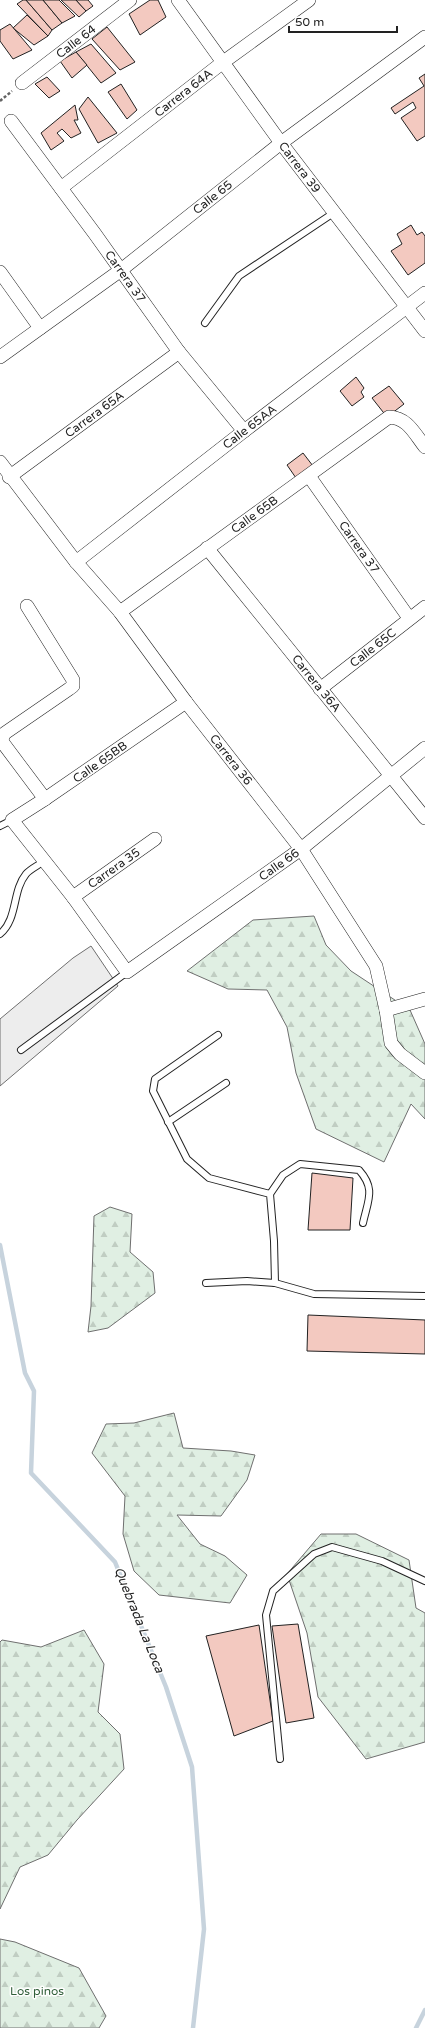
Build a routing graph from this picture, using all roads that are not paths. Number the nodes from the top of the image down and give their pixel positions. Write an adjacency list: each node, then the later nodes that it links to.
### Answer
1 (130, 0): 6 (street, Calle 64)
2 (178, 0): 5 (street, Carrera 39)
3 (309, 0): 5 (street, Carrera 64A)
4 (425, 37): 8 (street, Calle 65)
5 (222, 63): 8 (street, Carrera 39); 9 (street, Carrera 64A)
6 (22, 83)
7 (11, 121): 9 (street, Carrera 37)
8 (281, 144): 10 (street, Carrera 39); 11 (street, Calle 65)
9 (61, 188): 11 (street, Carrera 37)
10 (335, 212): 14 (street, Carrera 39); 15 (lane)
11 (121, 270): 16 (street, Calle 65); 18 (street, Carrera 37)
12 (0, 272): 16 (street)
13 (425, 293): 14 (street, Calle 65AA)
14 (407, 307): 17 (street, Carrera 39); 20 (street, Calle 65AA)
15 (205, 323)
16 (40, 328): 19 (street, Calle 65)
17 (425, 331)
18 (179, 352): 20 (street, Carrera 37); 24 (street, Carrera 65A)
19 (0, 357)
20 (244, 430): 26 (street, Calle 65AA)
21 (425, 447): 23 (street, Calle 65B)
22 (0, 462): 24 (street, Carrera 36)
23 (309, 476): 25 (street, Calle 65B); 30 (street, Carrera 37)
24 (9, 477): 26 (street, Carrera 36)
25 (208, 548): 29 (street, Calle 65B); 31 (street, Carrera 36A)
26 (76, 562): 29 (street, Carrera 36)
27 (27, 606): 35 (street)
28 (425, 607): 30 (street, Calle 65C)
29 (120, 612): 32 (street, Carrera 36)
30 (409, 618): 31 (street, Calle 65C)
31 (320, 689): 34 (street, Carrera 36A)
32 (186, 702): 35 (street, Calle 65BB); 40 (street, Carrera 36)
33 (425, 748): 34 (street, Calle 66)
34 (392, 776): 36 (street, Carrera 36A); 40 (street, Calle 66)
35 (45, 799): 37 (street, Calle 65BB)
36 (425, 818)
37 (12, 820): 38 (lane); 41 (street)
38 (0, 826)
39 (155, 839): 42 (street, Carrera 35)
40 (301, 849): 44 (street, Calle 66); 46 (street, Carrera 36)
41 (44, 861): 42 (street); 43 (lane)
42 (73, 897): 44 (street)
43 (0, 934)
44 (127, 972): 48 (lane)
45 (425, 999): 46 (street)
46 (386, 1010): 49 (street, Carrera 36)
47 (218, 1035): 51 (lane)
48 (21, 1050)
49 (425, 1073)
50 (226, 1083): 51 (lane)
51 (168, 1122): 52 (lane)
52 (270, 1194): 53 (lane); 54 (lane)
53 (363, 1223)
54 (275, 1283): 55 (lane); 56 (lane)
55 (206, 1284)
56 (425, 1296)
57 (425, 1581): 58 (lane)
58 (280, 1759)

